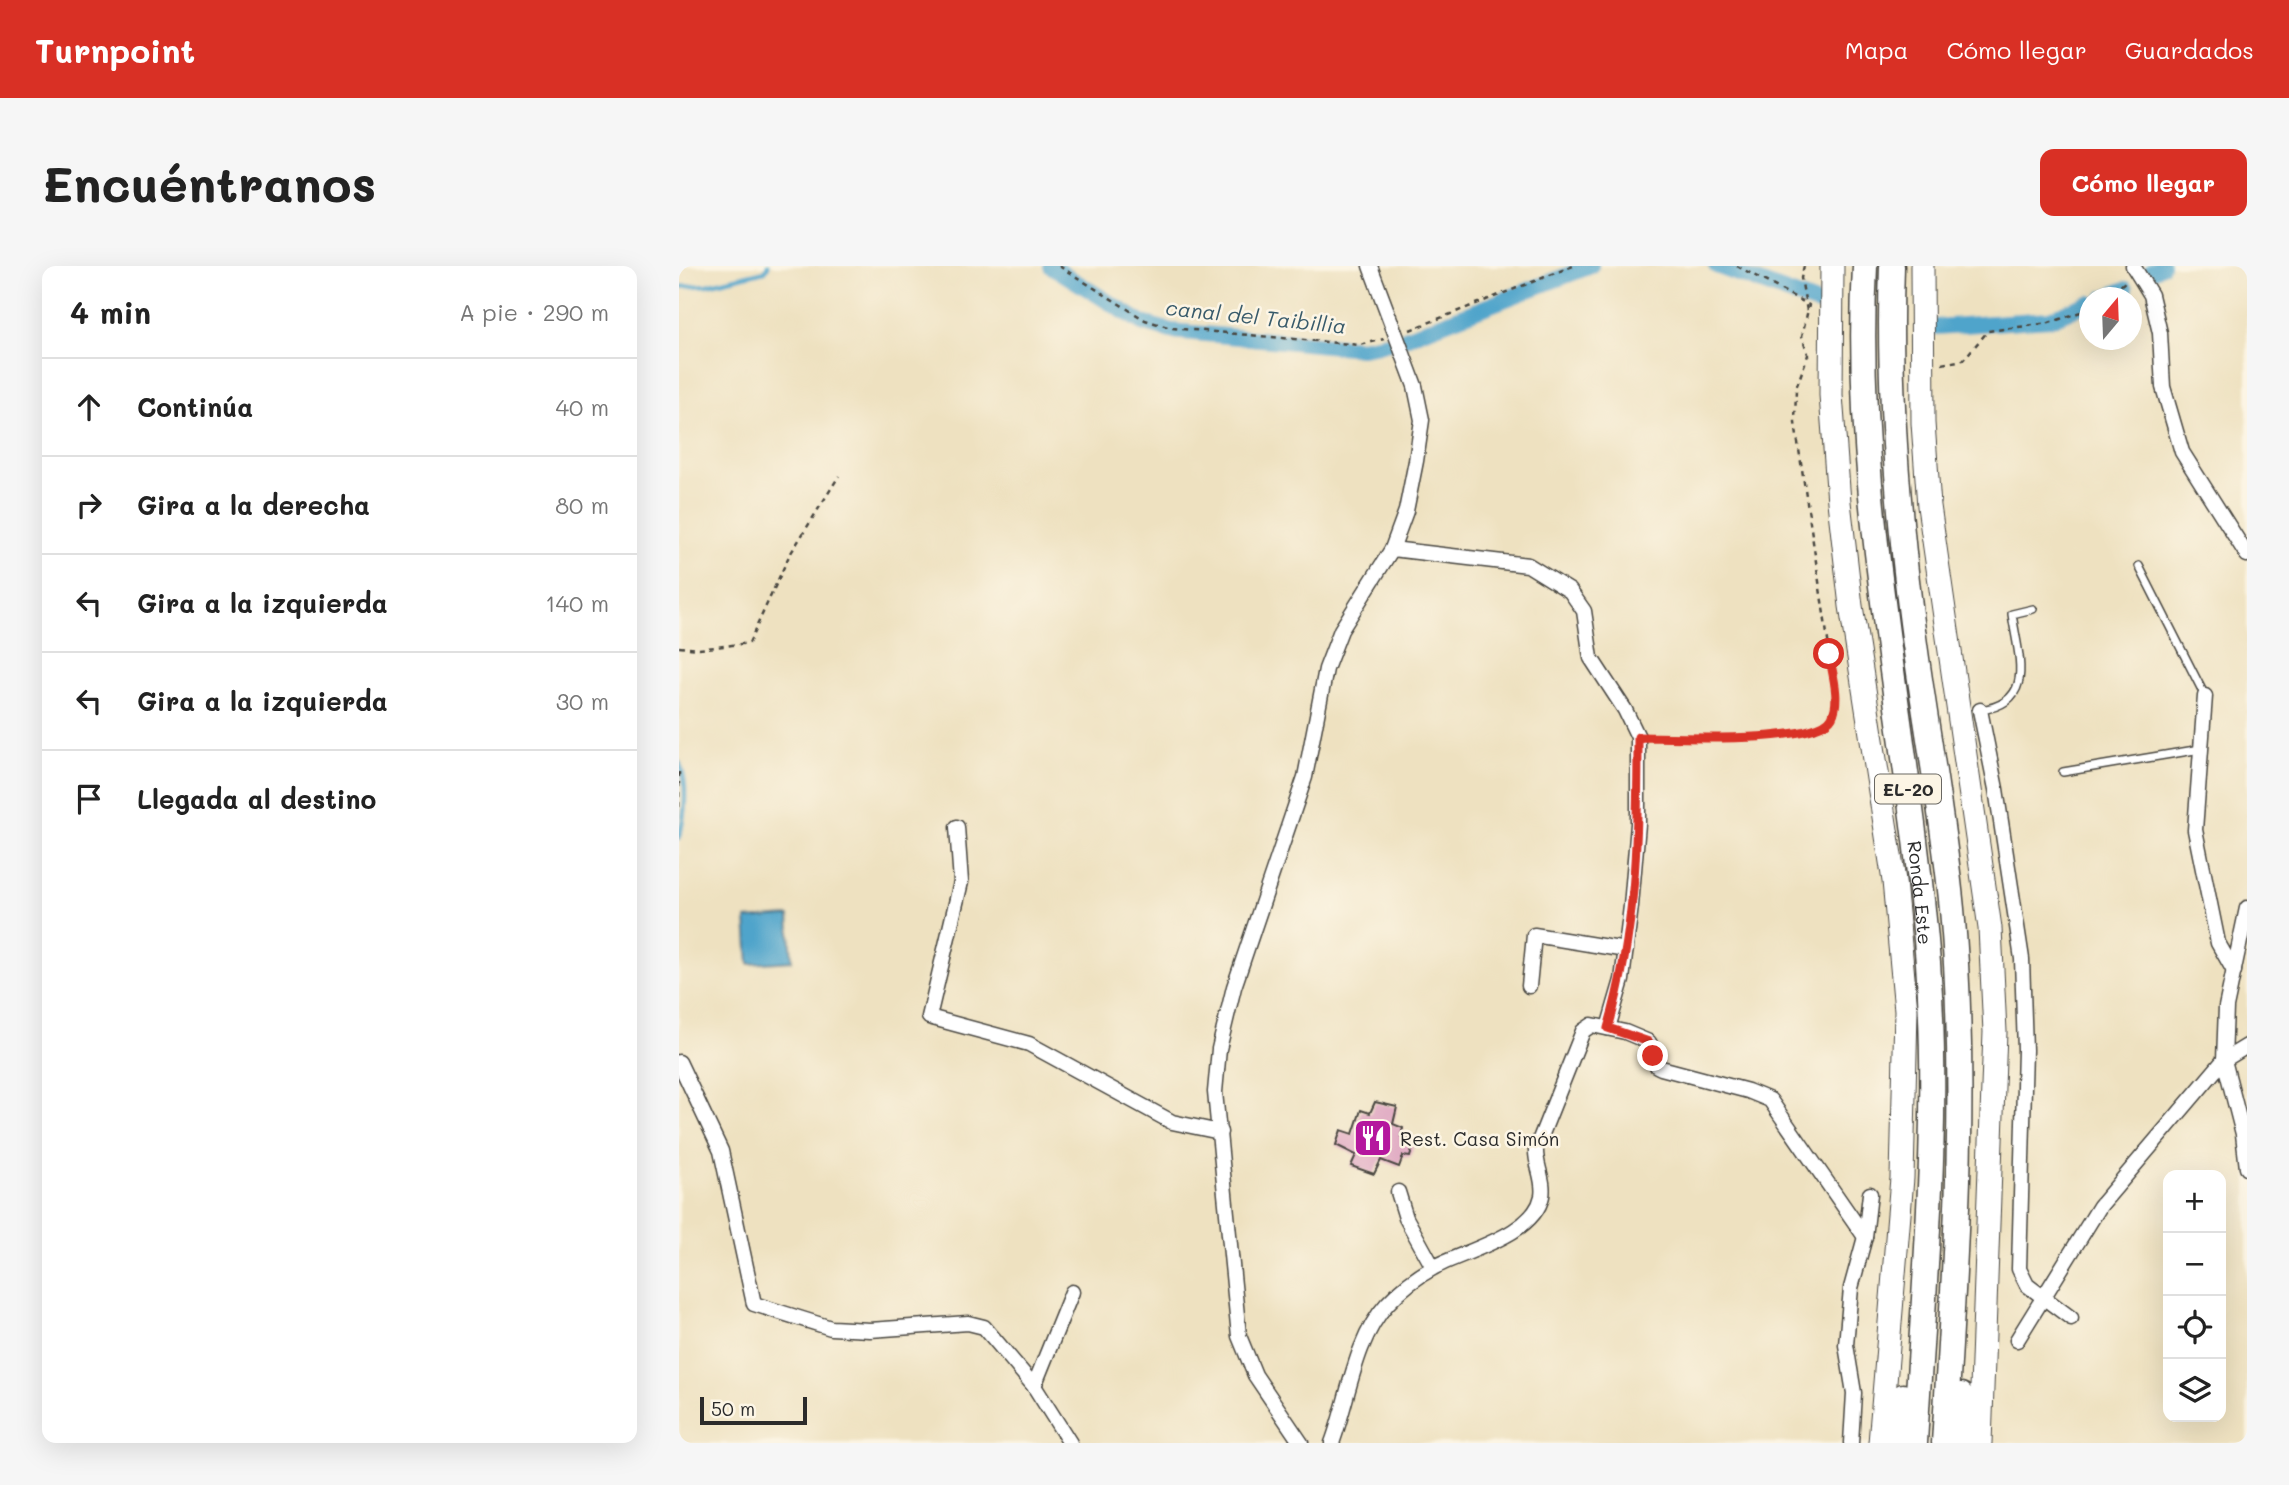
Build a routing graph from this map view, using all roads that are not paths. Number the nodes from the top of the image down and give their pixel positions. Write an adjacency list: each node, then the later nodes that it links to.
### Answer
1 (1832, 266): 41 (highway)
2 (1865, 266): 29 (highway, Ronda Este / EL-20)
3 (1892, 266): 22 (highway, Ronda Este / EL-20)
4 (1922, 266): 46 (highway)
5 (1373, 269): 7 (street)
6 (2135, 269): 8 (street)
7 (1392, 549): 17 (street); 25 (street)
8 (2247, 555)
9 (2140, 566): 11 (lane)
10 (2033, 609): 12 (lane)
11 (2204, 696): 13 (street)
12 (1980, 710): 33 (street)
13 (2201, 749): 14 (lane); 18 (street)
14 (2063, 772)
15 (957, 827): 25 (street)
16 (2247, 908): 18 (street)
17 (1626, 950): 19 (street); 20 (street)
18 (2234, 971): 23 (street)
19 (1529, 986)
20 (1608, 1028): 30 (street); 31 (street)
21 (2247, 1046): 23 (street)
22 (1960, 1048): 44 (highway, Ronda Este / EL-20); 45 (highway, EL-20)
23 (2224, 1060): 26 (street); 33 (street)
24 (679, 1062): 36 (street)
25 (1220, 1132): 38 (street)
26 (2247, 1165)
27 (1398, 1192): 31 (street)
28 (1870, 1194): 30 (street)
29 (1927, 1236): 42 (highway, EL-20); 43 (highway, Ronda Este / EL-20)
30 (1865, 1237): 40 (street)
31 (1433, 1267): 39 (street)
32 (1072, 1292): 36 (street)
33 (2044, 1298): 34 (street); 35 (street)
34 (2071, 1318)
35 (2017, 1340)
36 (1034, 1386): 37 (street)
37 (1070, 1443)
38 (1301, 1443)
39 (1332, 1443)
40 (1851, 1443)
41 (1880, 1443)
42 (1896, 1443)
43 (1915, 1443)
44 (1944, 1443)
45 (1963, 1443)
46 (1980, 1443)

